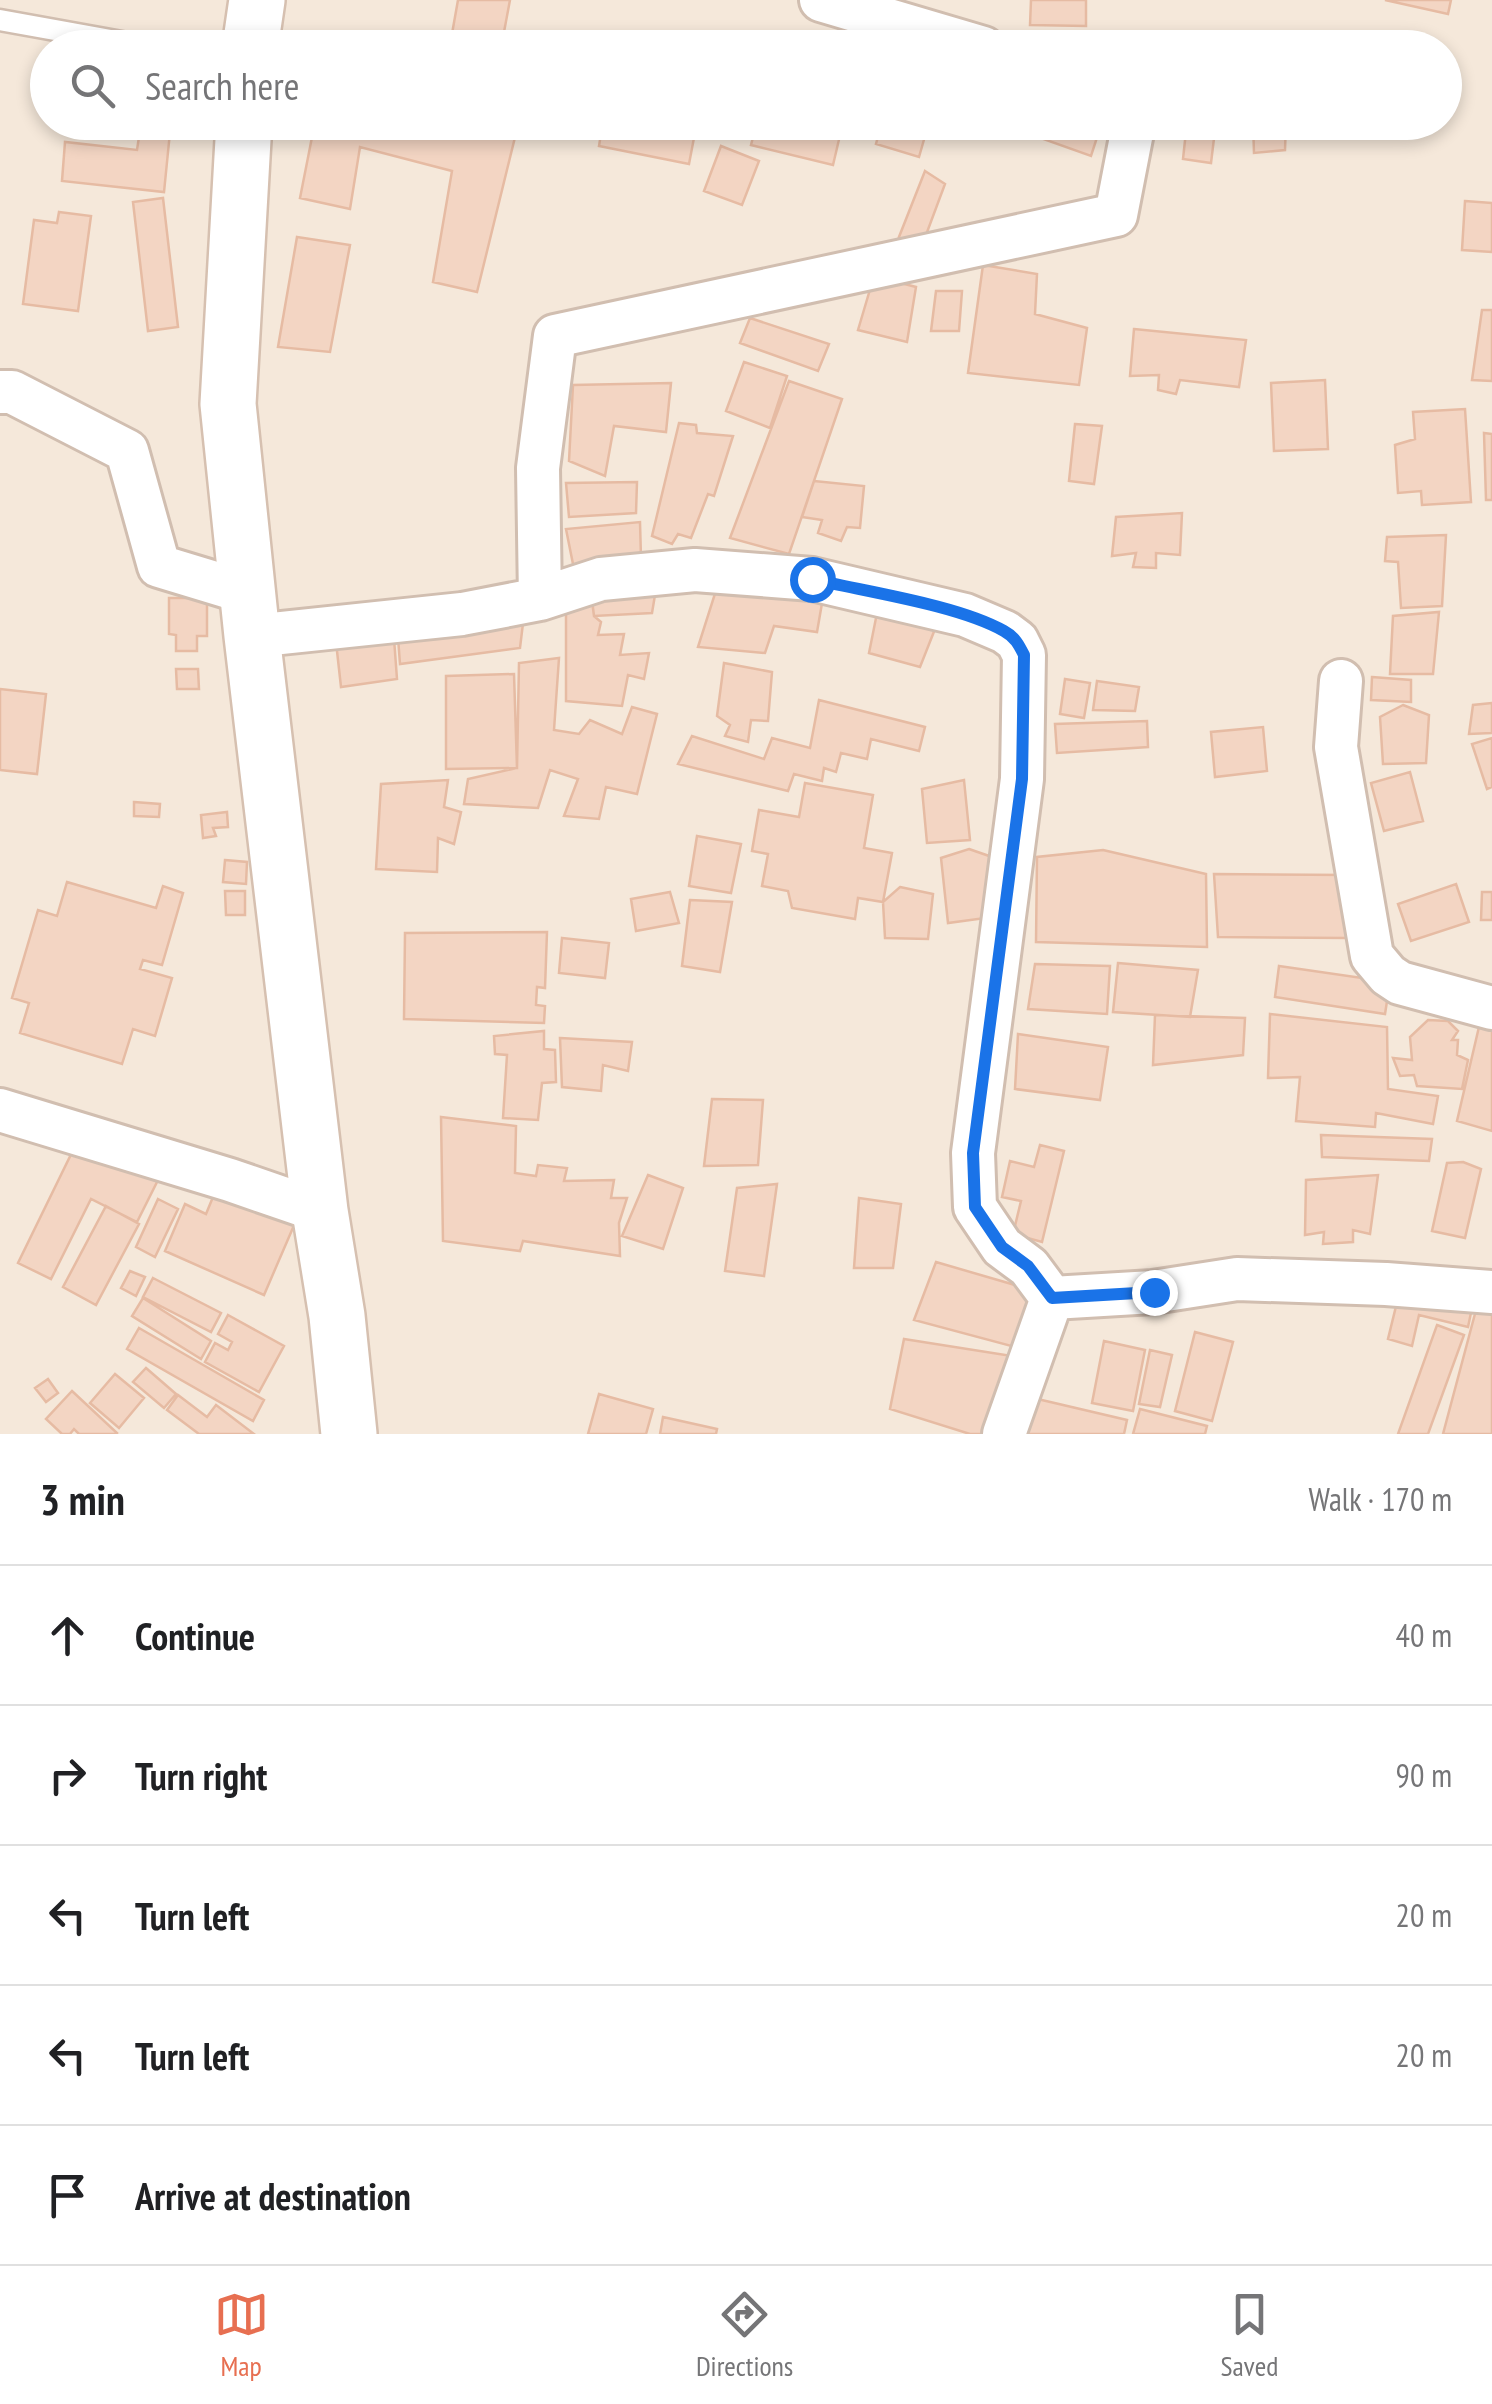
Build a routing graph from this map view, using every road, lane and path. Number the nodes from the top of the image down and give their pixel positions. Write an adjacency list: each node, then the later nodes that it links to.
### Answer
1 (257, 0): 5 (street)
2 (838, 3): 6 (street)
3 (0, 20): 4 (lane)
4 (55, 30)
5 (253, 30)
6 (925, 30)
7 (243, 140): 11 (street)
8 (1131, 140): 10 (street)
9 (0, 392): 11 (street)
10 (540, 599): 11 (street); 17 (street)
11 (250, 614): 15 (street)
12 (1342, 682): 13 (street)
13 (1492, 1008)
14 (0, 1110): 15 (street)
15 (320, 1212): 18 (street)
16 (1492, 1292): 17 (street)
17 (1052, 1298): 19 (street)
18 (349, 1434)
19 (1004, 1434)

